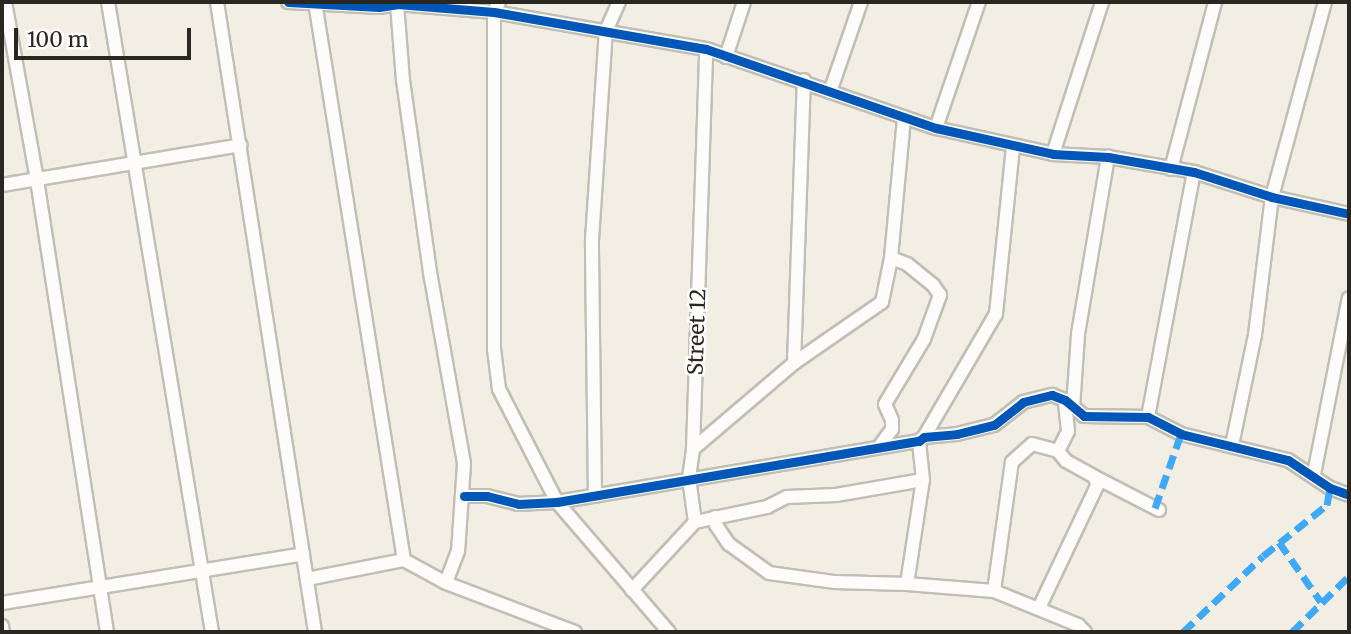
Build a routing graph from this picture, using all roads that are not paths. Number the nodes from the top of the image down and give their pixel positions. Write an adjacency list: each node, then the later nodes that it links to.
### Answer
1 (5, 2): 30 (street)
2 (108, 2): 27 (street)
3 (217, 2): 23 (street)
4 (288, 2): 12 (street)
5 (619, 2): 16 (street)
6 (744, 2): 18 (street)
7 (861, 2): 20 (street)
8 (979, 2): 22 (street)
9 (1102, 2): 25 (street)
10 (1215, 2): 28 (street)
11 (1325, 2): 32 (street)
12 (315, 3): 13 (street); 56 (street)
13 (380, 4): 14 (street)
14 (397, 4): 15 (street); 49 (street)
15 (497, 7): 16 (street); 51 (street)
16 (606, 31): 17 (street); 50 (street)
17 (706, 50): 18 (street); 42 (street, Street 12)
18 (726, 57): 19 (street)
19 (804, 80): 20 (street); 36 (street)
20 (830, 92): 21 (street)
21 (904, 118): 22 (street); 34 (street)
22 (936, 128): 24 (street)
23 (241, 145): 27 (street); 55 (street)
24 (1013, 147): 25 (street); 39 (street)
25 (1053, 154): 26 (street)
26 (1108, 157): 28 (street); 37 (street)
27 (135, 163): 30 (street); 57 (street)
28 (1171, 169): 29 (street)
29 (1194, 172): 32 (street); 38 (street)
30 (37, 180): 31 (street); 61 (street)
31 (2, 186)
32 (1272, 197): 33 (street); 40 (street)
33 (1349, 214)
34 (891, 258): 36 (street); 41 (street)
35 (1349, 298): 44 (street)
36 (794, 363): 42 (street)
37 (1069, 404): 38 (street); 39 (street); 43 (street)
38 (1148, 417): 40 (street)
39 (922, 439): 41 (street); 47 (street)
40 (1232, 445): 44 (street)
41 (879, 447): 46 (street)
42 (693, 449): 46 (street, Street 12)
43 (1058, 451): 45 (street); 63 (street)
44 (1314, 474): 48 (street)
45 (1095, 477): 52 (street); 65 (street)
46 (689, 478): 50 (street); 54 (street, Street 12)
47 (923, 480): 53 (street); 60 (street)
48 (1349, 495)
49 (464, 496): 51 (street); 59 (street)
50 (595, 496): 51 (street)
51 (557, 502): 62 (street)
52 (1159, 510)
53 (715, 517): 54 (street); 60 (street)
54 (695, 522): 62 (street)
55 (303, 554): 57 (street); 58 (street)
56 (404, 560): 58 (street); 59 (street)
57 (201, 570): 61 (street); 70 (street)
58 (307, 579): 71 (street)
59 (446, 583): 72 (street)
60 (907, 584): 63 (street)
61 (99, 588): 64 (street); 69 (street)
62 (632, 590): 66 (street)
63 (994, 591): 65 (street)
64 (2, 603)
65 (1039, 608): 75 (street)
66 (658, 620): 73 (street); 74 (street)
67 (2, 626): 68 (street)
68 (3, 632)
69 (107, 632)
70 (212, 632)
71 (315, 632)
72 (575, 632)
73 (651, 632)
74 (669, 632)
75 (1085, 632)

